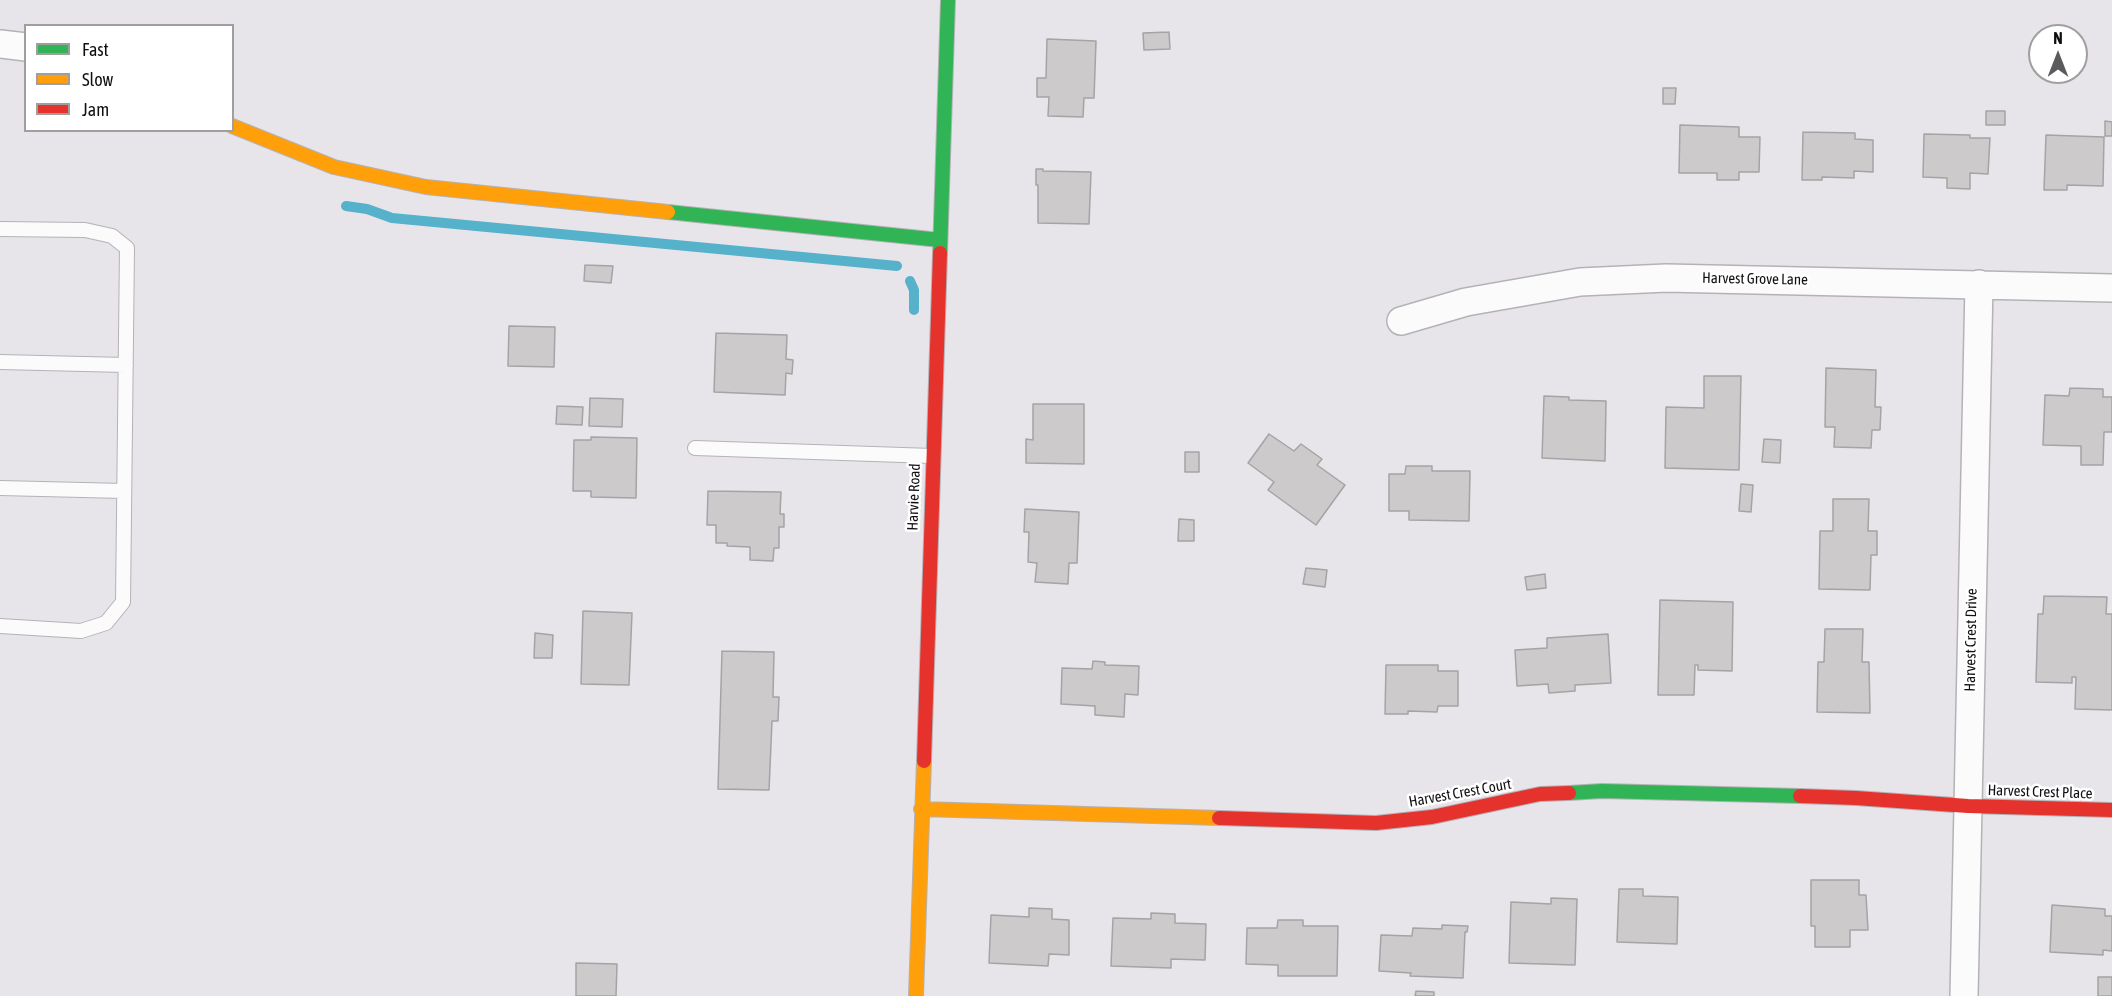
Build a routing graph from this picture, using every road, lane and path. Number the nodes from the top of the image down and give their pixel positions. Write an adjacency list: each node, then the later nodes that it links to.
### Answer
1 (948, 0): 6 (street, Harvie Road)
2 (0, 44): 3 (street)
3 (24, 47)
4 (234, 127): 6 (street)
5 (0, 229): 11 (lane)
6 (940, 240): 13 (street, Harvie Road)
7 (1979, 284): 8 (street, Harvest Grove Lane); 9 (street, Harvest Grove Lane); 17 (street, Harvest Crest Drive)
8 (2112, 288)
9 (1401, 321)
10 (0, 362): 11 (lane)
11 (126, 365): 15 (lane)
12 (695, 448): 13 (lane)
13 (932, 456): 18 (street, Harvie Road)
14 (0, 488): 15 (lane)
15 (124, 491): 16 (lane)
16 (0, 626)
17 (1968, 806): 18 (street, Harvest Crest Court); 19 (street, Harvest Crest Place); 21 (street, Harvest Crest Drive)
18 (921, 809): 20 (street, Harvie Road)
19 (2112, 810)
20 (916, 996)
21 (1964, 996)

